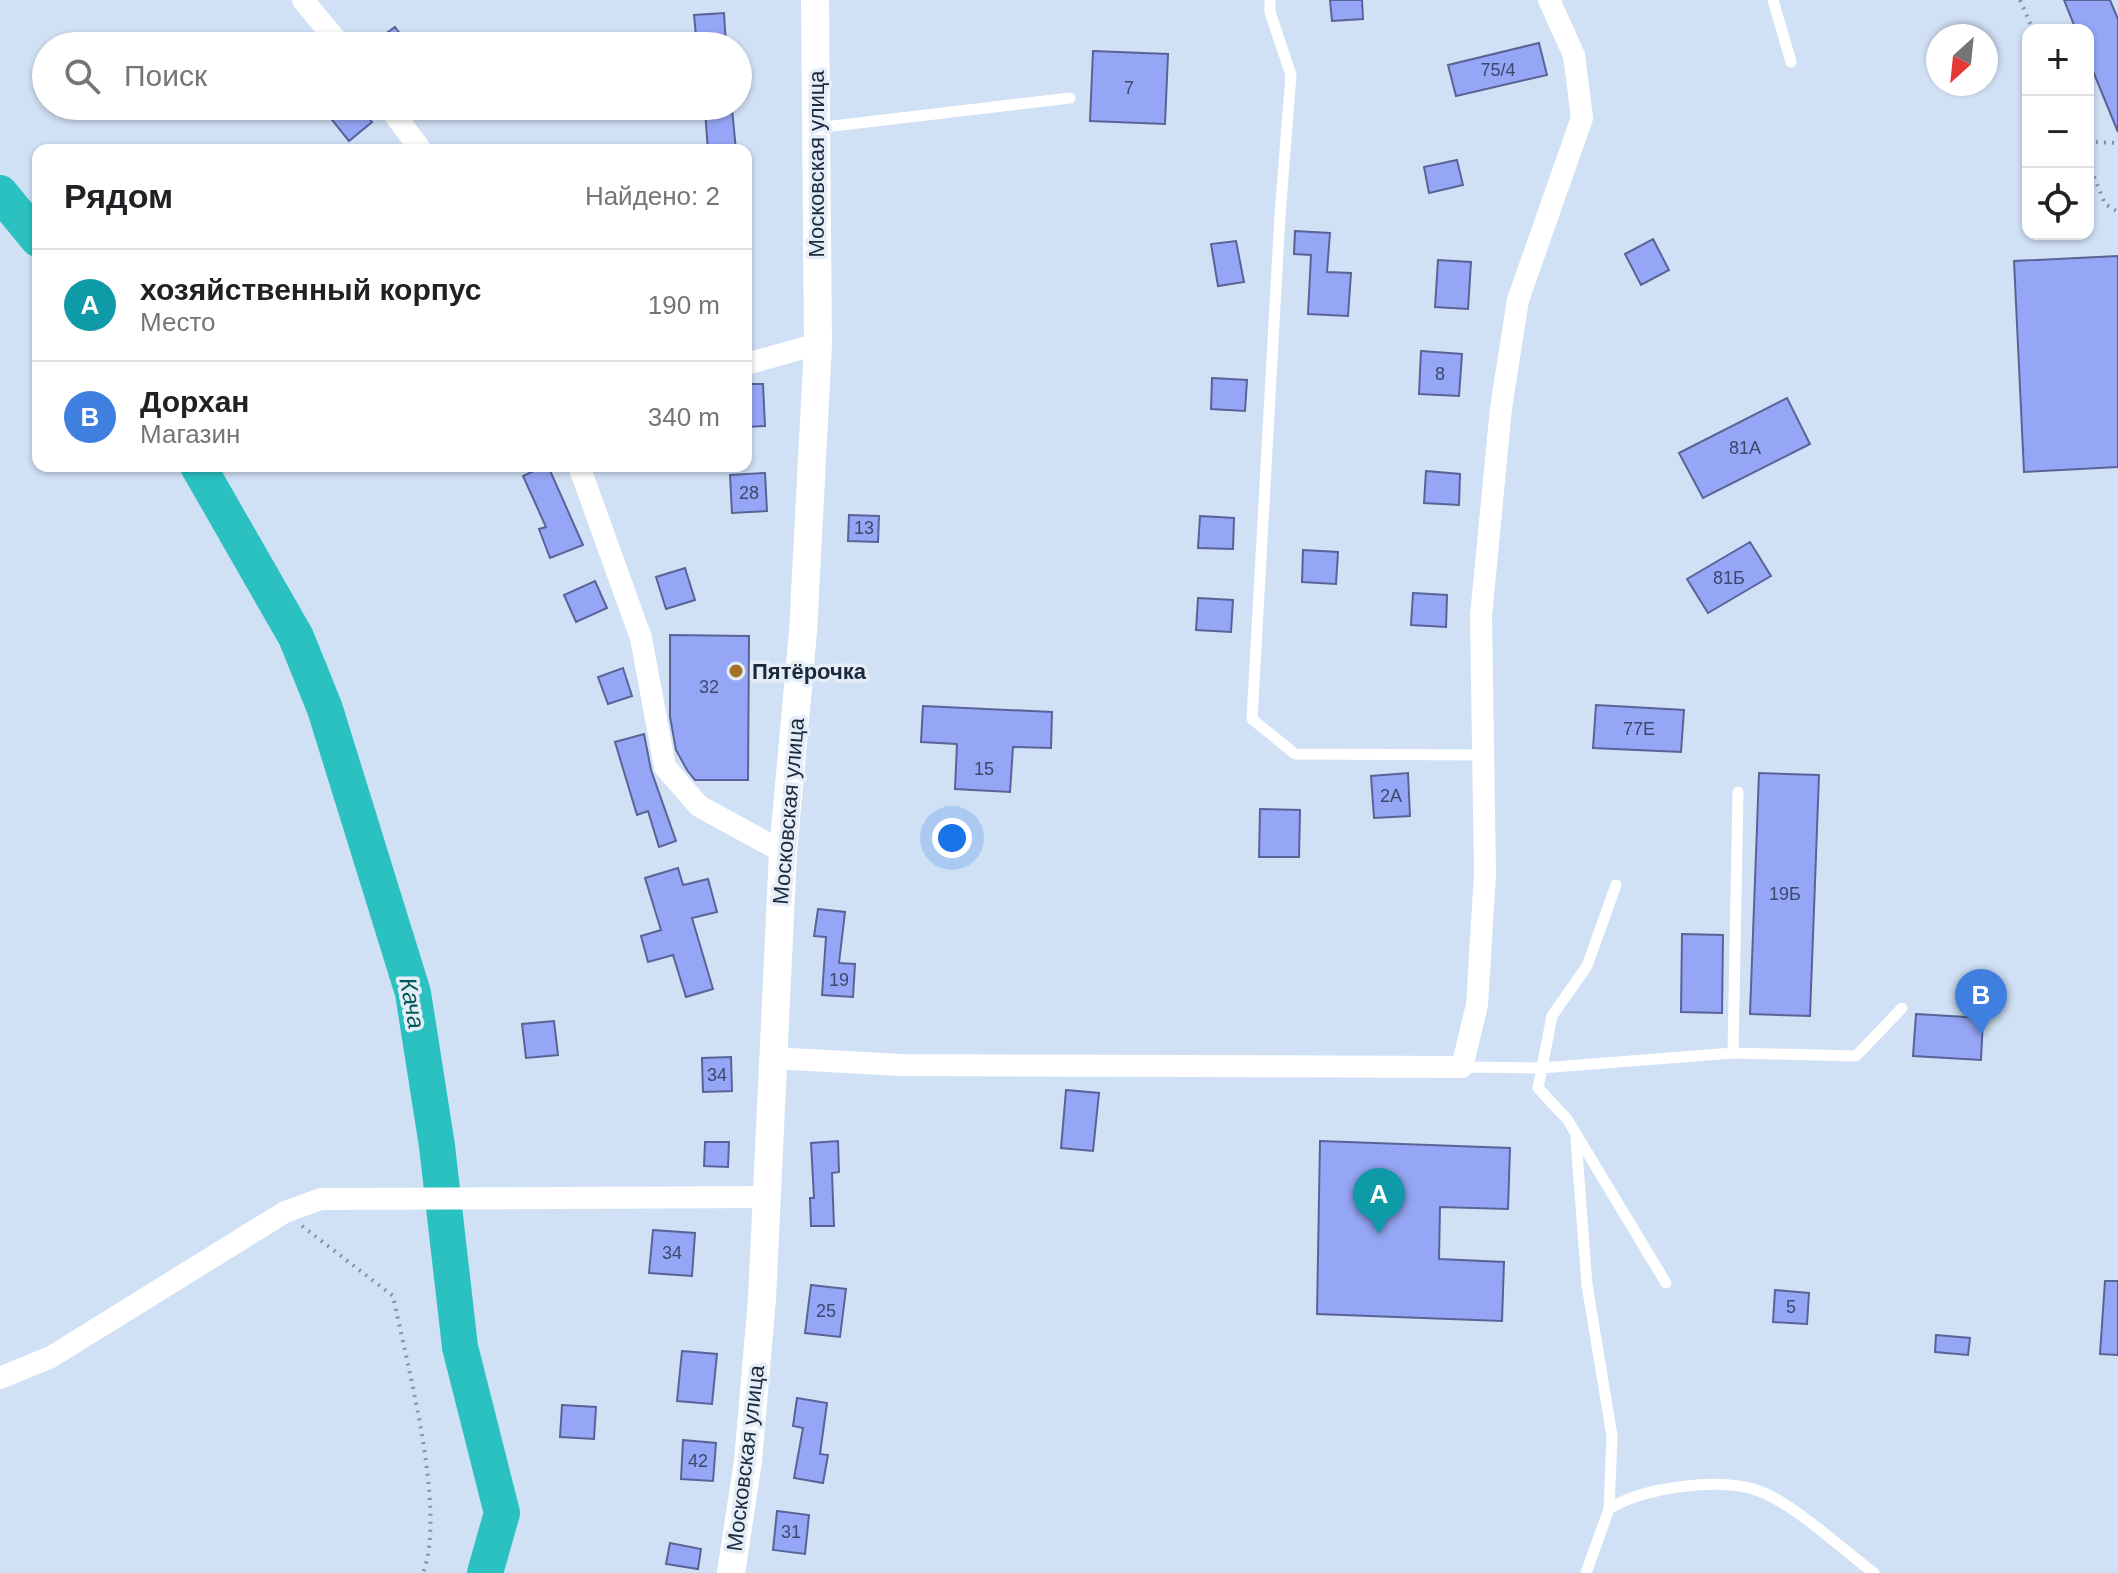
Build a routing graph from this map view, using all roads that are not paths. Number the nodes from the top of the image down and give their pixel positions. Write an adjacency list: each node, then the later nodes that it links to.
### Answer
1 (303, 0): 7 (street)
2 (815, 0): 3 (street); 11 (street, Московская улица)
3 (825, 0)
4 (1270, 0): 16 (lane)
5 (1549, 0): 16 (street)
6 (1773, 0): 8 (lane)
7 (329, 32)
8 (1791, 62)
9 (1070, 98): 11 (lane)
10 (398, 120): 12 (street)
11 (815, 128): 13 (street, Московская улица)
12 (416, 144)
13 (818, 344): 14 (street); 18 (street, Московская улица)
14 (752, 362)
15 (581, 472): 18 (street)
16 (1483, 755): 23 (street)
17 (1738, 792): 21 (lane)
18 (783, 852): 22 (street, Московская улица)
19 (1616, 885): 24 (lane)
20 (1902, 1008): 21 (lane)
21 (1733, 1053): 24 (lane)
22 (772, 1058): 23 (street); 26 (street, Московская улица)
23 (1462, 1067): 24 (lane)
24 (1541, 1068): 25 (lane)
25 (1576, 1138): 27 (lane); 29 (lane)
26 (769, 1197): 28 (street); 30 (street, Московская улица)
27 (1666, 1283)
28 (0, 1378)
29 (1609, 1509): 31 (lane); 32 (lane)
30 (731, 1573)
31 (1586, 1573)
32 (1874, 1573)

